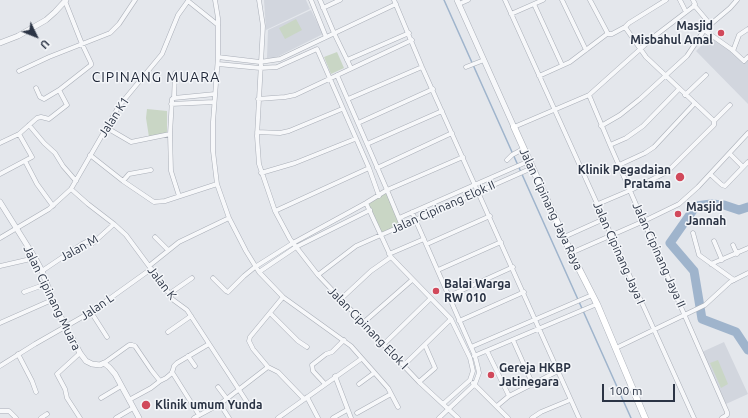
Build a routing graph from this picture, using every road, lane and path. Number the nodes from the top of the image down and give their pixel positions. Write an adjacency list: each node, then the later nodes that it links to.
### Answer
1 (135, 0): 37 (street)
2 (215, 0): 26 (street)
3 (259, 0): 46 (street, Jalan Cipinang Elok I)
4 (311, 0): 33 (street)
5 (320, 0): 22 (street)
6 (340, 0): 22 (street)
7 (468, 0): 19 (street)
8 (505, 0): 24 (street, Jalan Cipinang Jaya I)
9 (543, 0): 20 (street)
10 (562, 0): 39 (street)
11 (590, 0): 32 (street)
12 (666, 0): 27 (street)
13 (680, 0): 23 (street)
14 (693, 0): 21 (street)
15 (738, 0): 25 (street)
16 (65, 1): 36 (street); 37 (street)
17 (187, 1): 26 (street, Jalan K1); 82 (street, Jalan K1)
18 (395, 2): 30 (street); 31 (street)
19 (458, 2): 45 (street, Jalan Cipinang Jaya Raya)
20 (534, 4): 24 (street); 48 (street)
21 (694, 5): 23 (street); 25 (street)
22 (323, 8): 30 (street)
23 (686, 12): 40 (street)
24 (511, 14): 57 (street, Jalan Cipinang Jaya I)
25 (710, 24): 29 (street)
26 (218, 25): 42 (street)
27 (625, 27): 32 (street); 40 (street)
28 (748, 29): 41 (street)
29 (704, 30): 41 (street); 58 (street)
30 (334, 33): 33 (street); 44 (street)
31 (408, 33): 34 (street); 44 (street)
32 (607, 34): 39 (street)
33 (326, 37): 35 (street)
34 (412, 40): 50 (street); 52 (street)
35 (315, 42): 38 (street); 46 (street)
36 (0, 43)
37 (82, 44): 53 (street); 61 (street)
38 (317, 49): 51 (street); 59 (street)
39 (586, 50): 48 (street)
40 (641, 50): 58 (street); 65 (street)
41 (733, 51): 43 (street)
42 (218, 57): 46 (street); 47 (street)
43 (748, 57)
44 (347, 60): 52 (street)
45 (484, 60): 49 (street); 81 (street, Jalan Cipinang Jaya Raya)
46 (260, 62): 51 (street, Jalan Cipinang Elok I)
47 (218, 64): 51 (street); 64 (street)
48 (562, 65): 57 (street)
49 (470, 66)
50 (422, 67): 62 (street); 69 (street)
51 (260, 68): 68 (street, Jalan Cipinang Elok I)
52 (351, 68): 55 (street)
53 (18, 71)
54 (175, 73): 67 (street)
55 (338, 75): 59 (street); 69 (street)
56 (706, 75): 66 (street)
57 (539, 76): 75 (street, Jalan Cipinang Jaya I)
58 (665, 76): 63 (street); 80 (street)
59 (330, 78): 68 (street); 74 (street)
60 (36, 88): 61 (street)
61 (61, 89): 79 (street)
62 (432, 89): 76 (street); 78 (street)
63 (679, 89): 66 (street); 91 (street)
64 (215, 94): 67 (street); 70 (street)
65 (589, 95): 75 (street); 80 (street, Jalan Cipinang Jaya II)
66 (685, 95): 71 (street)
67 (174, 98): 72 (street)
68 (258, 100): 83 (street, Jalan Cipinang Elok I)
69 (348, 100): 78 (street)
70 (214, 102): 72 (street); 111 (street)
71 (695, 103): 77 (street); 100 (street)
72 (171, 104): 87 (street)
73 (730, 105): 77 (street)
74 (342, 109): 83 (street); 88 (street)
75 (555, 110): 81 (street); 121 (street, Jalan Cipinang Jaya I)
76 (442, 111): 84 (street); 90 (street)
77 (714, 121): 115 (street)
78 (358, 123): 90 (street)
79 (29, 125): 86 (street); 109 (street)
80 (601, 126): 91 (street, Jalan Cipinang Jaya II)
81 (514, 127): 92 (main road, Jalan Cipinang Jaya Raya)
82 (107, 128): 87 (street); 94 (street, Jalan K1)
83 (257, 132): 106 (street, Jalan Cipinang Elok I)
84 (452, 133): 95 (street); 103 (street)
85 (748, 133): 93 (street)
86 (19, 134): 89 (street); 98 (street)
87 (170, 134): 117 (street)
88 (355, 138): 102 (street); 106 (street)
89 (0, 143)
90 (367, 144): 103 (street)
91 (610, 145): 100 (street, Jalan Cipinang Jaya II)
92 (521, 150): 96 (street); 97 (main road, Jalan Cipinang Jaya Raya)
93 (730, 154): 101 (street); 108 (street)
94 (90, 155): 109 (street, Jalan K1); 110 (street)
95 (463, 157): 112 (street); 114 (street)
96 (507, 160)
97 (528, 161): 104 (main road, Jalan Cipinang Jaya Raya); 112 (street, Jalan Cipinang Elok II)
98 (25, 162): 107 (street); 122 (street)
99 (748, 162): 101 (street)
100 (619, 165): 115 (street, Jalan Cipinang Jaya II)
101 (743, 167): 108 (street)
102 (369, 168): 118 (street); 124 (street)
103 (377, 168): 114 (street)
104 (531, 169): 116 (street, Jalan Cipinang Elok II); 138 (main road, Jalan Cipinang Jaya Raya)
105 (151, 170): 110 (street)
106 (261, 173): 124 (street, Jalan Cipinang Elok I)
107 (0, 174)
108 (710, 174): 131 (street)
109 (76, 181): 113 (street, Jalan K1)
110 (123, 181): 117 (street)
111 (217, 184): 117 (street); 127 (street)
112 (475, 184): 116 (street); 125 (street, Jalan Cipinang Elok II)
113 (71, 189): 122 (street, Jalan K1); 132 (street, Jalan K)
114 (387, 190): 118 (street); 128 (street)
115 (631, 190): 121 (street); 131 (street, Jalan Cipinang Jaya II)
116 (478, 191): 126 (street); 130 (street, Jalan Cipinang Elok II)
117 (179, 196)
118 (379, 196): 120 (street)
119 (0, 202): 134 (street, Jalan Cipinang Muara)
120 (366, 203): 123 (street, Jalan Cipinang Elok II); 145 (street)
121 (598, 204): 129 (street, Jalan Cipinang Jaya I)
122 (53, 206): 134 (street, Jalan K1)
123 (370, 210): 137 (street, Jalan Cipinang Elok II); 145 (street)
124 (275, 211): 145 (street, Jalan Cipinang Elok I)
125 (412, 212): 128 (street, Jalan Cipinang Elok II); 130 (street)
126 (490, 216): 143 (street); 144 (street)
127 (229, 218): 148 (street, Jalan L); 156 (street)
128 (399, 218): 133 (street)
129 (604, 219): 136 (street, Jalan Cipinang Jaya I); 138 (street)
130 (416, 220): 133 (street, Jalan Cipinang Elok II); 141 (street)
131 (644, 221): 136 (street); 181 (street, Jalan Cipinang Jaya II)
132 (114, 224): 158 (street, Jalan K); 160 (street, Jalan M)
133 (402, 226): 137 (street, Jalan Cipinang Elok II)
134 (16, 229): 139 (street, Jalan K1); 152 (street, Jalan Cipinang Muara)
135 (694, 233): 154 (street)
136 (611, 235): 149 (street); 190 (street, Jalan Cipinang Jaya I)
137 (380, 236): 151 (street); 163 (street)
138 (564, 237): 149 (main road, Jalan Cipinang Jaya Raya)
139 (0, 238)
140 (155, 238): 148 (street)
141 (424, 239): 144 (street); 151 (street)
142 (714, 241): 153 (street)
143 (501, 242): 157 (street); 159 (street)
144 (427, 244): 159 (street)
145 (294, 245): 156 (street); 161 (street); 163 (street, Jalan Cipinang Elok I)
146 (733, 245): 150 (street)
147 (748, 248): 150 (street)
148 (168, 250): 158 (street, Jalan L)
149 (571, 253): 173 (main road, Jalan Cipinang Jaya Raya)
150 (737, 254): 153 (street)
151 (390, 256): 166 (street); 175 (street)
152 (35, 258): 155 (street); 160 (street, Jalan Cipinang Muara)
153 (722, 260): 154 (street)
154 (711, 264): 167 (street)
155 (0, 266)
156 (255, 266): 161 (street); 165 (street)
157 (513, 267): 170 (street); 172 (street)
158 (150, 268): 171 (street, Jalan K); 179 (street, Jalan L)
159 (438, 270): 172 (street)
160 (42, 271): 168 (street, Jalan Cipinang Muara)
161 (259, 272): 174 (street)
162 (748, 273): 167 (street)
163 (318, 275): 175 (street, Jalan Cipinang Elok I)
164 (192, 278): 171 (street)
165 (213, 278)
166 (412, 280): 176 (street); 187 (street)
167 (734, 280): 181 (street)
168 (46, 284): 169 (street); 177 (street, Jalan Cipinang Muara)
169 (24, 292)
170 (524, 292): 184 (street); 185 (street)
171 (169, 294): 182 (street, Jalan K)
172 (449, 296): 185 (street)
173 (589, 296): 178 (main road, Jalan Cipinang Jaya Raya); 184 (street)
174 (283, 297): 180 (street); 193 (street)
175 (341, 299): 187 (street, Jalan Cipinang Elok I)
176 (430, 299): 183 (street); 196 (street)
177 (52, 300): 186 (street); 188 (street, Jalan Cipinang Muara)
178 (594, 305): 189 (street); 200 (main road, Jalan Cipinang Jaya Raya)
179 (91, 312): 188 (street, Jalan L); 192 (street)
180 (270, 313): 198 (street); 212 (street)
181 (685, 315): 190 (street); 265 (street, Jalan Cipinang Jaya II)
182 (191, 316): 191 (street); 195 (street, Jalan K)
183 (451, 319): 197 (street); 206 (street)
184 (536, 319): 189 (street); 199 (street)
185 (459, 321): 199 (street)
186 (0, 323)
187 (363, 323): 196 (street, Jalan Cipinang Elok I)
188 (65, 326): 202 (street, Jalan Cipinang Muara); 203 (street, Jalan L)
189 (539, 328): 194 (street); 213 (street)
190 (653, 330): 200 (street); 264 (street, Jalan Cipinang Jaya I)
191 (168, 332)
192 (107, 337)
193 (344, 340): 207 (street); 220 (street)
194 (513, 340): 201 (street); 223 (street)
195 (209, 344): 204 (street); 226 (street, Jalan K)
196 (384, 344): 209 (street, Jalan Cipinang Elok I)
197 (425, 345): 209 (street); 219 (street)
198 (307, 347)
199 (471, 347): 205 (street)
200 (616, 348): 263 (main road, Jalan Cipinang Jaya Raya)
201 (487, 351): 205 (street); 229 (street)
202 (80, 353): 208 (street, Jalan Cipinang Muara); 249 (street)
203 (18, 354): 210 (street, Jalan L); 227 (street)
204 (188, 356): 211 (street); 214 (street)
205 (475, 356): 206 (street); 222 (street)
206 (470, 358): 217 (street)
207 (361, 359): 215 (street); 216 (street)
208 (104, 363): 218 (street); 224 (street)
209 (404, 365): 219 (street, Jalan Cipinang Elok I)
210 (0, 366)
211 (195, 366)
212 (268, 367): 226 (street); 231 (street)
213 (558, 371): 223 (street); 234 (street)
214 (172, 372): 218 (street); 246 (street)
215 (374, 374): 221 (street); 228 (street)
216 (335, 376): 220 (street); 242 (street)
217 (470, 380): 222 (street); 237 (street)
218 (160, 381): 233 (street)
219 (420, 382): 237 (street, Jalan Cipinang Elok I)
220 (325, 384): 231 (street)
221 (360, 384)
222 (475, 384): 238 (street); 241 (street)
223 (533, 385): 229 (street)
224 (121, 386): 230 (street); 233 (street)
225 (218, 387): 232 (street)
226 (239, 388): 232 (street); 235 (street, Jalan K)
227 (36, 392)
228 (391, 394): 239 (street); 244 (street)
229 (509, 396): 238 (street)
230 (101, 398)
231 (306, 398): 254 (street); 255 (street)
232 (226, 399): 236 (street)
233 (129, 400): 240 (street)
234 (570, 400): 261 (street); 262 (street)
235 (247, 402)
236 (220, 404): 246 (street); 253 (street)
237 (443, 404): 241 (street, Jalan Cipinang Elok I)
238 (497, 406): 260 (street)
239 (398, 407)
240 (133, 408): 250 (street); 251 (street)
241 (448, 409): 258 (street); 259 (street, Jalan Cipinang Elok I)
242 (347, 410): 256 (street); 257 (street)
243 (0, 411): 247 (street)
244 (357, 413)
245 (47, 414): 248 (street)
246 (199, 415): 252 (street)
247 (16, 418)
248 (41, 418)
249 (80, 418)
250 (116, 418)
251 (139, 418)
252 (194, 418)
253 (229, 418)
254 (278, 418)
255 (318, 418)
256 (333, 418)
257 (351, 418)
258 (439, 418)
259 (458, 418)
260 (508, 418)
261 (532, 418)
262 (579, 418)
263 (645, 418)
264 (694, 418)
265 (722, 418)

